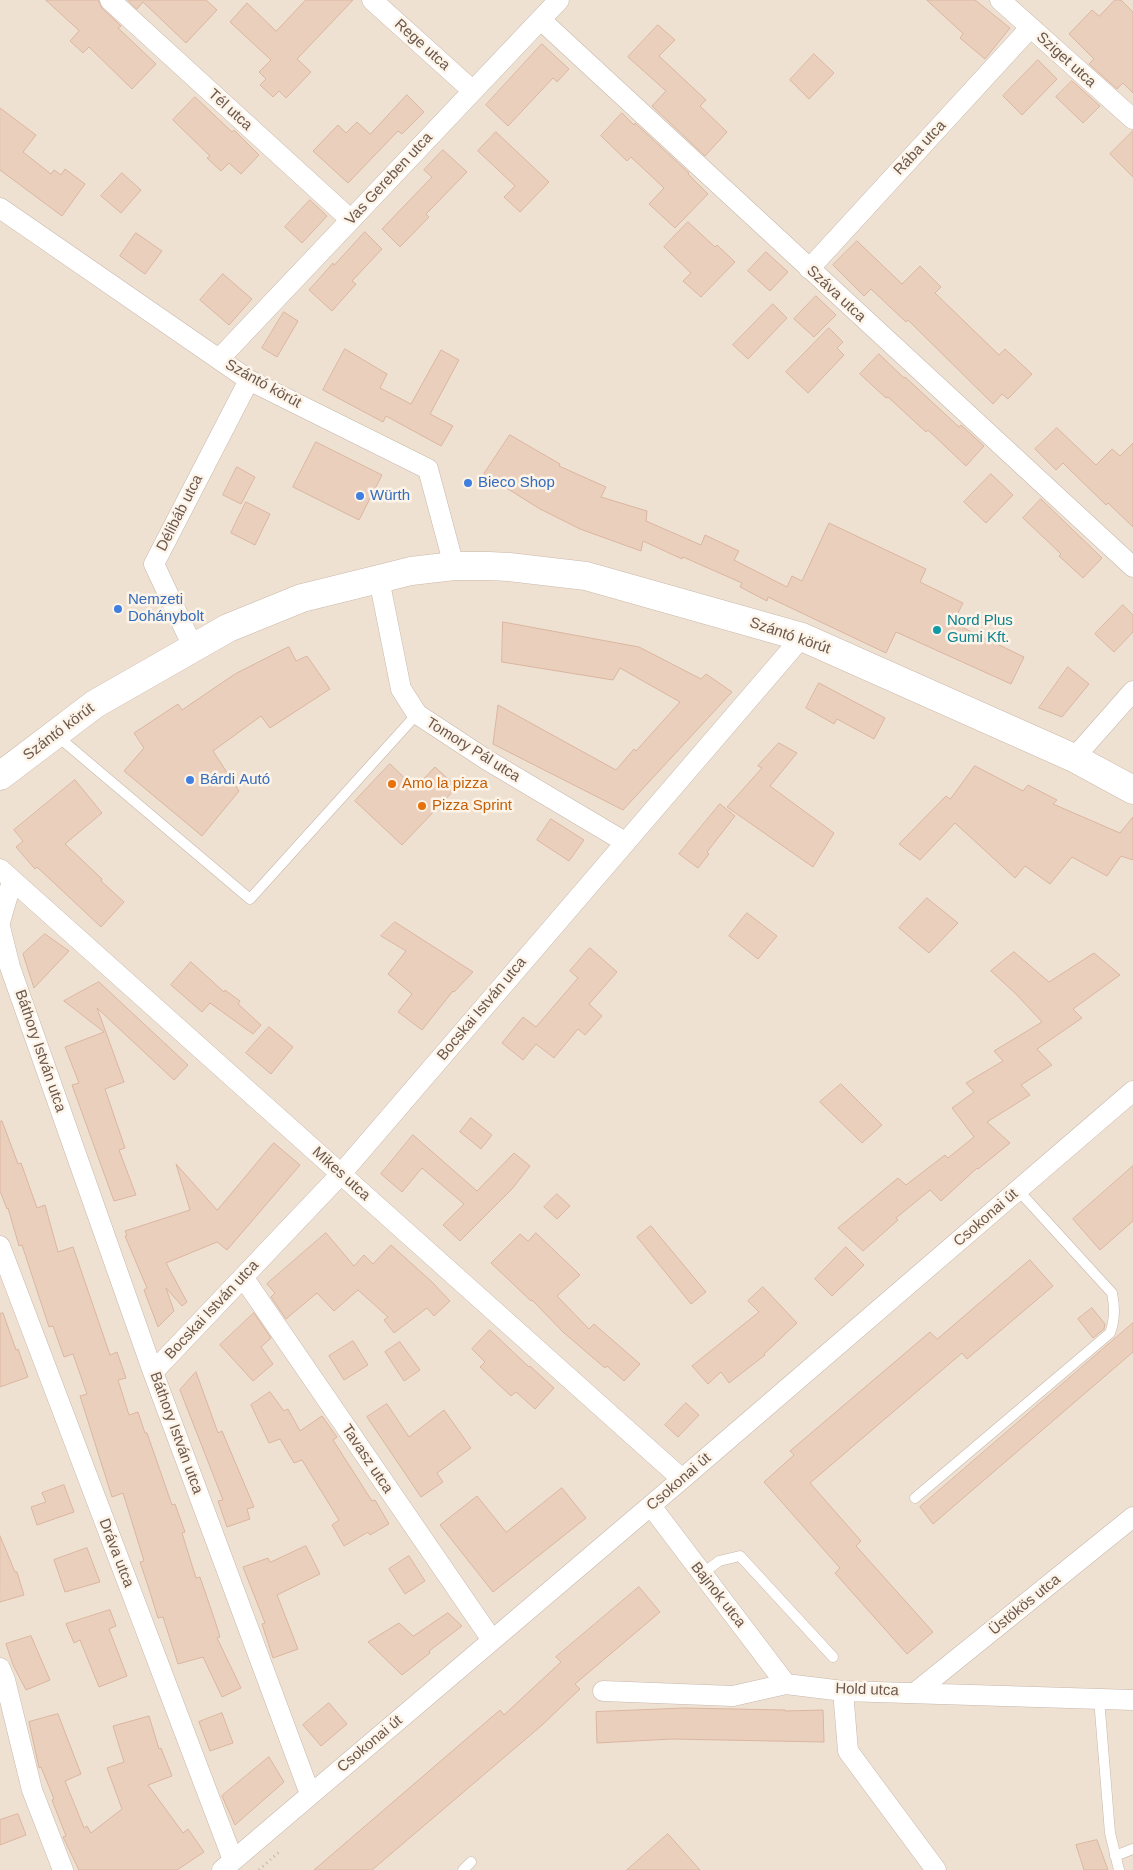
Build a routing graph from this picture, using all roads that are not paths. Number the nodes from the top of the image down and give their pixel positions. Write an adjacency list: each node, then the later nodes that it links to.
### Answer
1 (110, 0): 10 (street, Tél utca)
2 (372, 0): 7 (street, Rege utca)
3 (559, 0): 5 (street, Vas Gereben utca)
4 (1000, 0): 6 (street, Sziget utca)
5 (541, 20): 7 (street, Vas Gereben utca); 11 (street, Száva utca)
6 (1030, 28): 8 (street, Sziget utca); 11 (street, Rába utca)
7 (473, 91): 10 (street, Vas Gereben utca)
8 (1133, 119)
9 (0, 208): 12 (street, Szántó körút)
10 (351, 220): 12 (street, Vas Gereben utca)
11 (809, 269): 15 (street, Száva utca)
12 (218, 359): 13 (street, Szántó körút)
13 (249, 380): 14 (street, Szántó körút); 18 (street, Délibáb utca)
14 (454, 566): 16 (street, Szántó körút); 17 (street, Szántó körút)
15 (1133, 567)
16 (379, 579): 18 (street, Szántó körút); 20 (street, Tomory Pál utca)
17 (802, 636): 22 (street, Szántó körút); 25 (street, Bocskai István utca)
18 (193, 647): 21 (street, Szántó körút)
19 (1133, 691): 22 (street)
20 (417, 714): 21 (lane); 25 (street, Tomory Pál utca)
21 (55, 734): 23 (street, Szántó körút)
22 (1074, 758): 24 (street, Szántó körút)
23 (0, 776)
24 (1133, 790)
25 (625, 842): 30 (street, Bocskai István utca)
26 (6, 875): 27 (street); 30 (street, Mikes utca)
27 (0, 922)
28 (0, 927): 34 (street, Báthory István utca)
29 (1133, 1091): 31 (street, Csokonai út)
30 (341, 1174): 33 (street, Bocskai István utca); 35 (street, Mikes utca)
31 (1018, 1190): 35 (street, Csokonai út); 36 (lane)
32 (0, 1246): 53 (street, Dráva utca)
33 (243, 1277): 34 (street, Bocskai István utca); 40 (street, Tavasz utca)
34 (153, 1372): 49 (street, Báthory István utca)
35 (682, 1480): 37 (street, Csokonai út)
36 (914, 1498)
37 (650, 1506): 39 (street, Bajnok utca); 40 (street, Csokonai út)
38 (1133, 1517): 46 (street, Üstökös utca)
39 (702, 1574): 41 (lane); 43 (street, Bajnok utca)
40 (492, 1640): 49 (street, Csokonai út)
41 (833, 1657)
42 (0, 1668): 54 (street)
43 (786, 1684): 44 (street, Hold utca); 45 (street, Hold utca)
44 (843, 1690): 46 (street, Hold utca); 56 (street)
45 (603, 1691)
46 (916, 1692): 47 (street, Hold utca)
47 (1098, 1699): 48 (street, Hold utca); 51 (lane)
48 (1133, 1700)
49 (310, 1794): 53 (street, Csokonai út)
50 (1133, 1849): 51 (lane)
51 (1115, 1856): 57 (lane)
52 (471, 1862): 55 (lane)
53 (227, 1865)
54 (63, 1870)
55 (462, 1870)
56 (936, 1870)
57 (1119, 1870)

